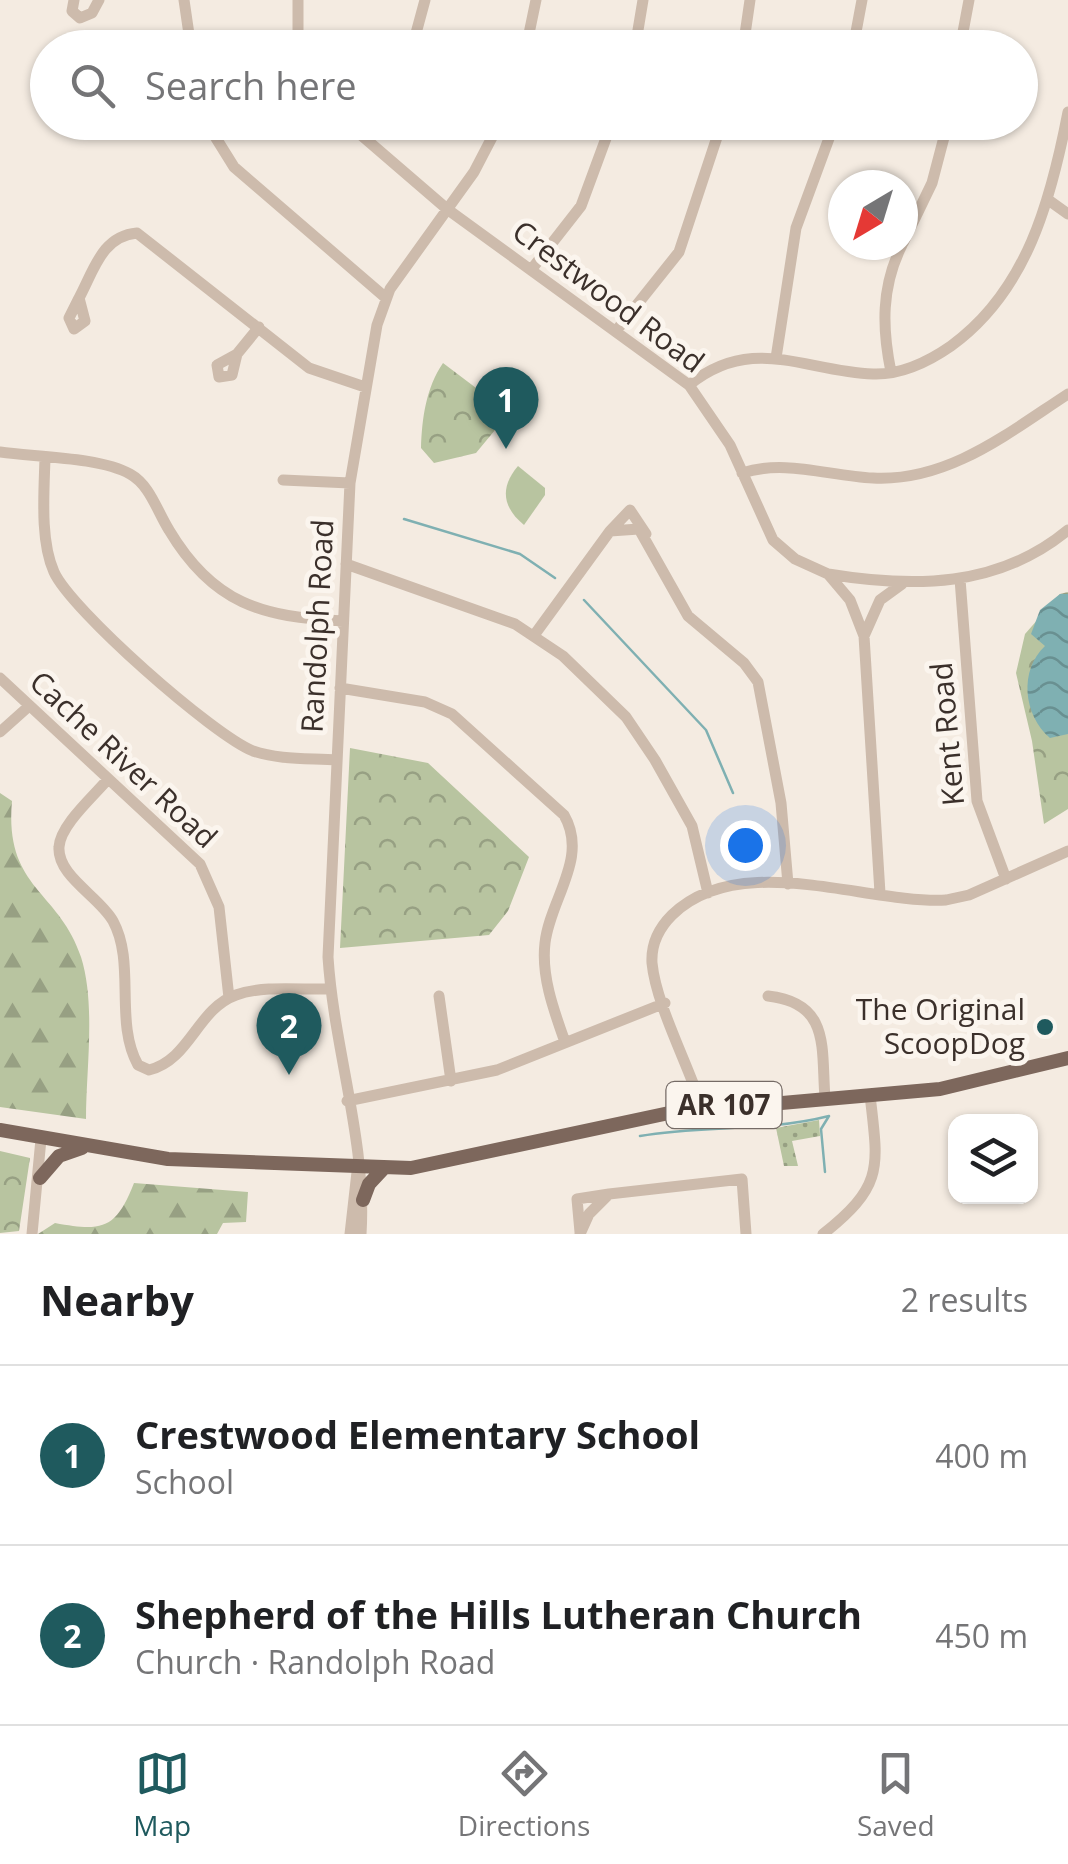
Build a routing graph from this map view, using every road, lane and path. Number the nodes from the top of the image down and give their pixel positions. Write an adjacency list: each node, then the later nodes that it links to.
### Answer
1 (74, 0): 2 (street)
2 (99, 0)
3 (184, 0): 11 (street)
4 (298, 0): 12 (street)
5 (426, 0): 13 (street)
6 (536, 0): 14 (street)
7 (643, 0): 15 (street)
8 (750, 0): 16 (street)
9 (862, 0): 17 (street)
10 (969, 0): 18 (street)
11 (188, 30)
12 (298, 30)
13 (417, 30)
14 (530, 30)
15 (638, 30)
16 (746, 30)
17 (857, 30)
18 (963, 30)
19 (1068, 112): 27 (street)
20 (217, 140): 34 (street)
21 (365, 140): 28 (street, Crestwood Road)
22 (492, 140): 28 (street, Randolph Road)
23 (605, 140): 32 (street)
24 (716, 140): 36 (street)
25 (828, 140): 38 (street)
26 (943, 140): 29 (street)
27 (1047, 199): 30 (street); 39 (street)
28 (447, 209): 32 (street, Crestwood Road); 34 (street, Randolph Road)
29 (918, 211)
30 (1068, 214)
31 (896, 260): 39 (street)
32 (531, 270): 36 (street, Crestwood Road)
33 (79, 298): 35 (street)
34 (386, 298): 41 (street, Randolph Road)
35 (259, 327): 37 (street); 41 (street)
36 (616, 331): 40 (street, Crestwood Road)
37 (237, 354)
38 (776, 358): 39 (street); 40 (street)
39 (890, 372)
40 (689, 385): 45 (street, Crestwood Road)
41 (365, 387): 47 (street, Randolph Road)
42 (1068, 394): 45 (street)
43 (0, 452): 44 (street)
44 (45, 458): 53 (street); 60 (street)
45 (742, 473): 50 (street, Crestwood Road)
46 (282, 480): 47 (street)
47 (350, 483): 49 (street, Randolph Road)
48 (1068, 530): 51 (street)
49 (346, 564): 53 (street, Randolph Road); 54 (street)
50 (828, 574): 52 (street); 55 (street, Crestwood Road)
51 (960, 579): 52 (street); 63 (street, Kent Road)
52 (902, 584): 55 (street)
53 (343, 621): 57 (street, Randolph Road)
54 (535, 634): 64 (street); 65 (street)
55 (864, 636): 66 (street, Crestwood Road)
56 (0, 678): 58 (street, Cache River Road)
57 (340, 688): 60 (street, Randolph Road); 72 (street)
58 (28, 707): 59 (street); 61 (street, Cache River Road)
59 (0, 732)
60 (337, 760): 67 (street, Randolph Road)
61 (108, 779): 70 (street, Cache River Road); 70 (street)
62 (1068, 851): 63 (street)
63 (1006, 879): 66 (street)
64 (788, 884): 65 (street); 66 (street)
65 (708, 893): 71 (street)
66 (880, 893)
67 (330, 990): 70 (street); 77 (street, Randolph Road)
68 (439, 996): 74 (street)
69 (768, 996): 76 (street)
70 (230, 998)
71 (665, 1003): 72 (street); 78 (street)
72 (565, 1042): 74 (street)
73 (1068, 1058): 75 (main road, AR 107)
74 (451, 1081): 77 (street)
75 (870, 1095): 76 (main road, AR 107); 92 (street)
76 (825, 1098): 78 (main road, AR 107)
77 (348, 1100): 82 (street, Randolph Road)
78 (702, 1108): 83 (main road, AR 107)
79 (0, 1130): 80 (main road, AR 107)
80 (41, 1139): 81 (main road, AR 107); 84 (street)
81 (87, 1147): 82 (main road, AR 107); 84 (main road)
82 (358, 1168): 83 (main road, AR 107); 86 (street, Randolph Road); 89 (street, Randolph Road)
83 (382, 1169): 86 (main road)
84 (40, 1178): 88 (street)
85 (609, 1194): 87 (street); 87 (street); 91 (street)
86 (363, 1200): 90 (street, Randolph Road)
87 (580, 1233)
88 (32, 1234)
89 (350, 1234)
90 (361, 1234)
91 (746, 1234)
92 (824, 1234)

